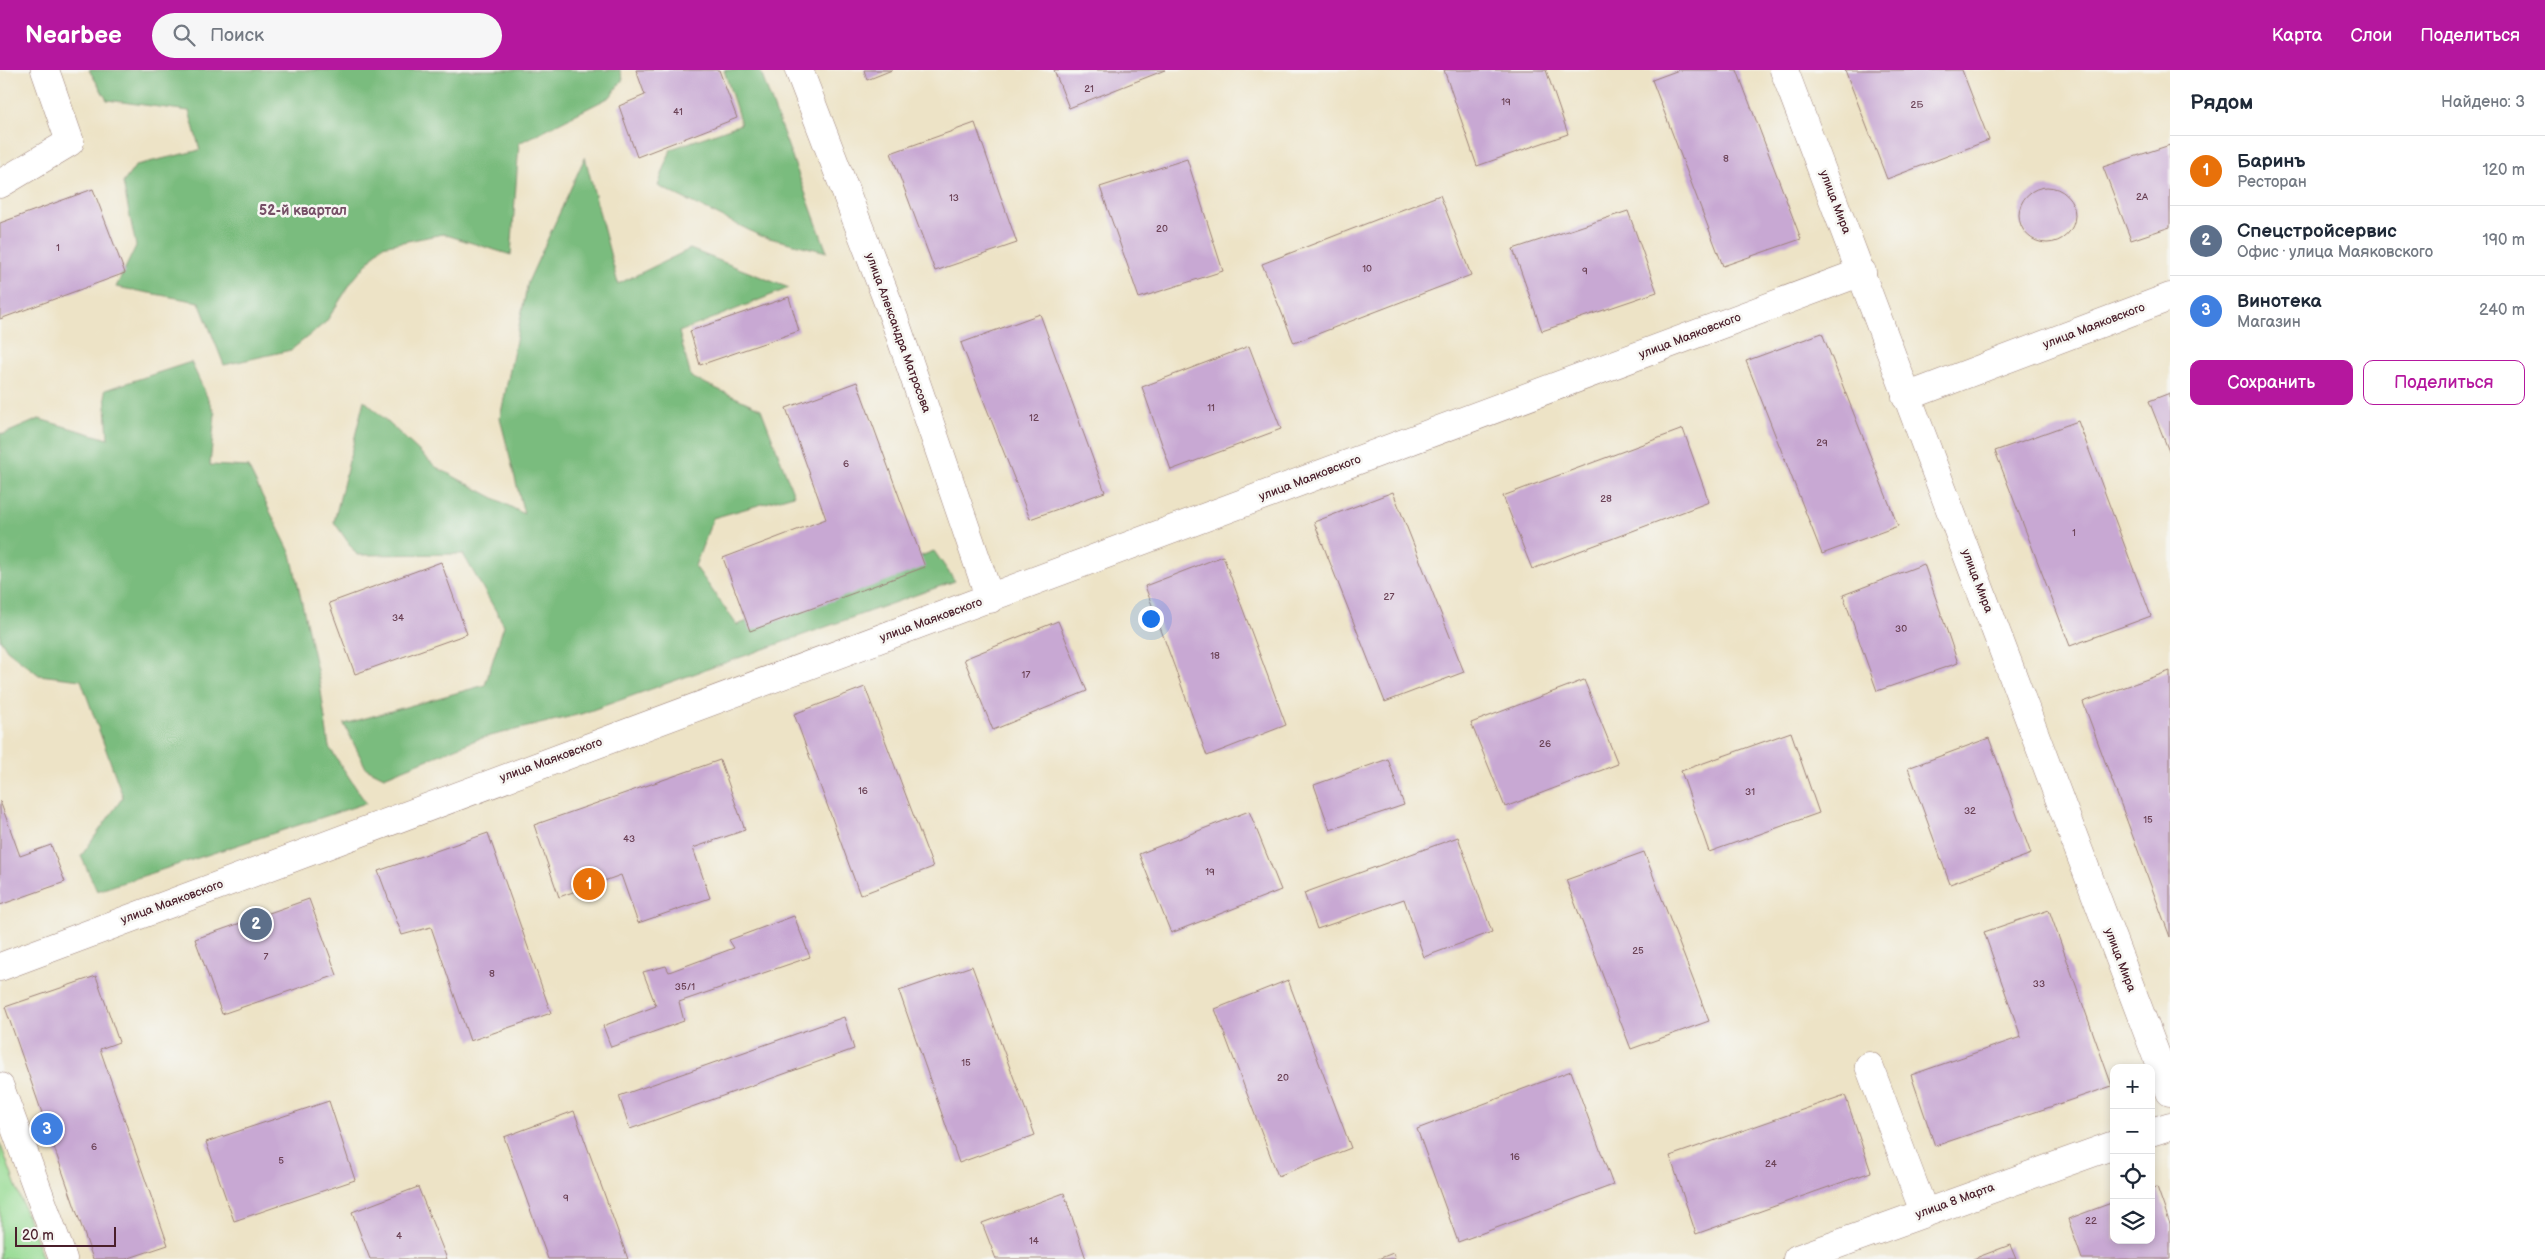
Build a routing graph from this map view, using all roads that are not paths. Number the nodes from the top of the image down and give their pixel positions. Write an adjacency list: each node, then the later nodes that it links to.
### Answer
1 (45, 70): 4 (street)
2 (799, 70): 8 (street, улица Александра Матросова)
3 (1784, 70): 5 (street, улица Мира)
4 (0, 184)
5 (1862, 272): 7 (street, улица Мира); 8 (street, улица Маяковского)
6 (2170, 296): 7 (street, улица Маяковского)
7 (1906, 397): 12 (street, улица Мира)
8 (990, 599): 9 (street, улица Маяковского)
9 (0, 967)
10 (1869, 1066): 16 (street)
11 (0, 1087): 17 (street)
12 (2170, 1092)
13 (2170, 1126): 14 (street)
14 (2155, 1131)
15 (2110, 1146): 16 (street, улица 8 Марта)
16 (1924, 1212): 18 (street, улица 8 Марта)
17 (62, 1259)
18 (1797, 1259)

